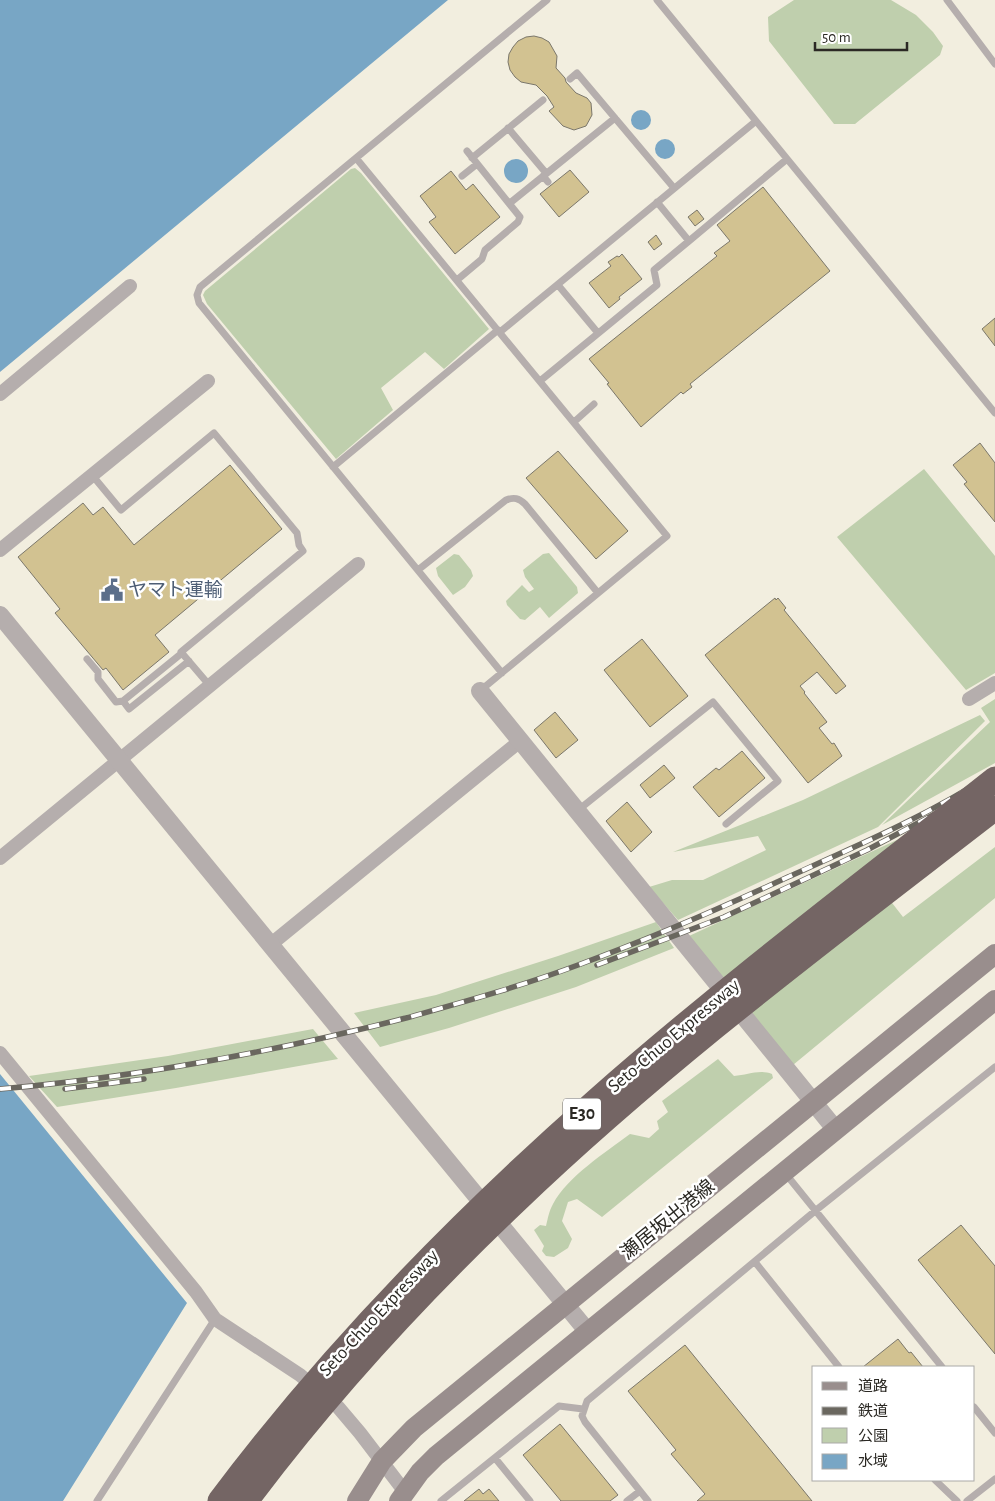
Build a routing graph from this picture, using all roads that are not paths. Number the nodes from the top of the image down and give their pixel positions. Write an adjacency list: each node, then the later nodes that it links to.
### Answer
1 (547, 0): 11 (lane)
2 (657, 0): 8 (lane)
3 (947, 0): 4 (lane)
4 (995, 64)
5 (570, 79): 7 (lane)
6 (543, 100): 9 (lane)
7 (615, 118): 15 (lane); 16 (lane)
8 (756, 121): 12 (lane); 16 (lane)
9 (508, 128): 13 (lane); 15 (lane)
10 (467, 151): 13 (lane)
11 (356, 158): 20 (lane); 31 (lane)
12 (787, 159): 19 (lane); 29 (lane)
13 (475, 161): 14 (lane); 18 (lane)
14 (462, 176)
15 (546, 177): 18 (lane)
16 (674, 188): 17 (lane)
17 (657, 202): 19 (lane); 21 (lane)
18 (510, 203): 20 (lane)
19 (689, 241): 24 (lane)
20 (457, 280): 23 (lane)
21 (558, 285): 23 (lane); 24 (lane)
22 (130, 286): 27 (street)
23 (499, 331): 26 (lane); 31 (lane)
24 (598, 333): 26 (lane)
25 (208, 381): 32 (street)
26 (540, 381): 30 (lane)
27 (0, 394)
28 (594, 404): 30 (lane)
29 (995, 413)
30 (574, 422): 36 (lane)
31 (333, 467): 35 (lane)
32 (92, 475): 33 (street); 38 (lane)
33 (0, 550)
34 (358, 564): 43 (street)
35 (418, 570): 36 (lane); 41 (lane)
36 (598, 593): 41 (lane)
37 (0, 615): 48 (street)
38 (182, 653): 40 (lane); 46 (lane)
39 (86, 659): 46 (lane)
40 (189, 661): 43 (lane); 46 (lane)
41 (502, 673): 44 (lane)
42 (995, 683): 45 (street)
43 (210, 686): 48 (street)
44 (480, 691): 47 (street)
45 (969, 699)
46 (123, 701)
47 (520, 741): 51 (street); 54 (street)
48 (120, 761): 53 (street); 54 (street)
49 (995, 779): 79 (highway, Seto-Chuo Expressway / E30, bridge)
50 (995, 808): 80 (highway, Seto-Chuo Expressway / E30, bridge)
51 (577, 811): 52 (lane); 59 (street)
52 (726, 824)
53 (0, 858)
54 (270, 944): 64 (street)
55 (995, 954): 59 (main road, 瀬居坂出港線)
56 (995, 1000): 60 (main road, 瀬居坂出港線)
57 (0, 1052): 65 (street)
58 (995, 1067): 62 (lane)
59 (813, 1102): 60 (street); 64 (main road, 瀬居坂出港線)
60 (836, 1130): 61 (main road, 瀬居坂出港線)
61 (785, 1172): 62 (lane); 66 (main road, 瀬居坂出港線)
62 (816, 1211): 63 (lane); 68 (lane)
63 (755, 1262): 67 (lane); 70 (lane)
64 (565, 1304): 66 (street); 73 (main road, 瀬居坂出港線)
65 (215, 1319): 73 (street); 78 (lane)
66 (588, 1332): 77 (main road, 瀬居坂出港線)
67 (838, 1366)
68 (941, 1366)
69 (975, 1408): 71 (lane)
70 (583, 1409): 72 (lane); 76 (lane)
71 (995, 1433)
72 (495, 1458): 82 (lane); 83 (lane)
73 (382, 1462): 77 (street); 81 (main road, 瀬居坂出港線)
74 (995, 1478): 87 (lane)
75 (936, 1481): 86 (lane)
76 (640, 1491): 84 (lane); 85 (lane)
77 (402, 1496)
78 (97, 1501)
79 (220, 1501)
80 (246, 1501)
81 (357, 1501)
82 (441, 1501)
83 (530, 1501)
84 (627, 1501)
85 (648, 1501)
86 (957, 1501)
87 (967, 1501)

